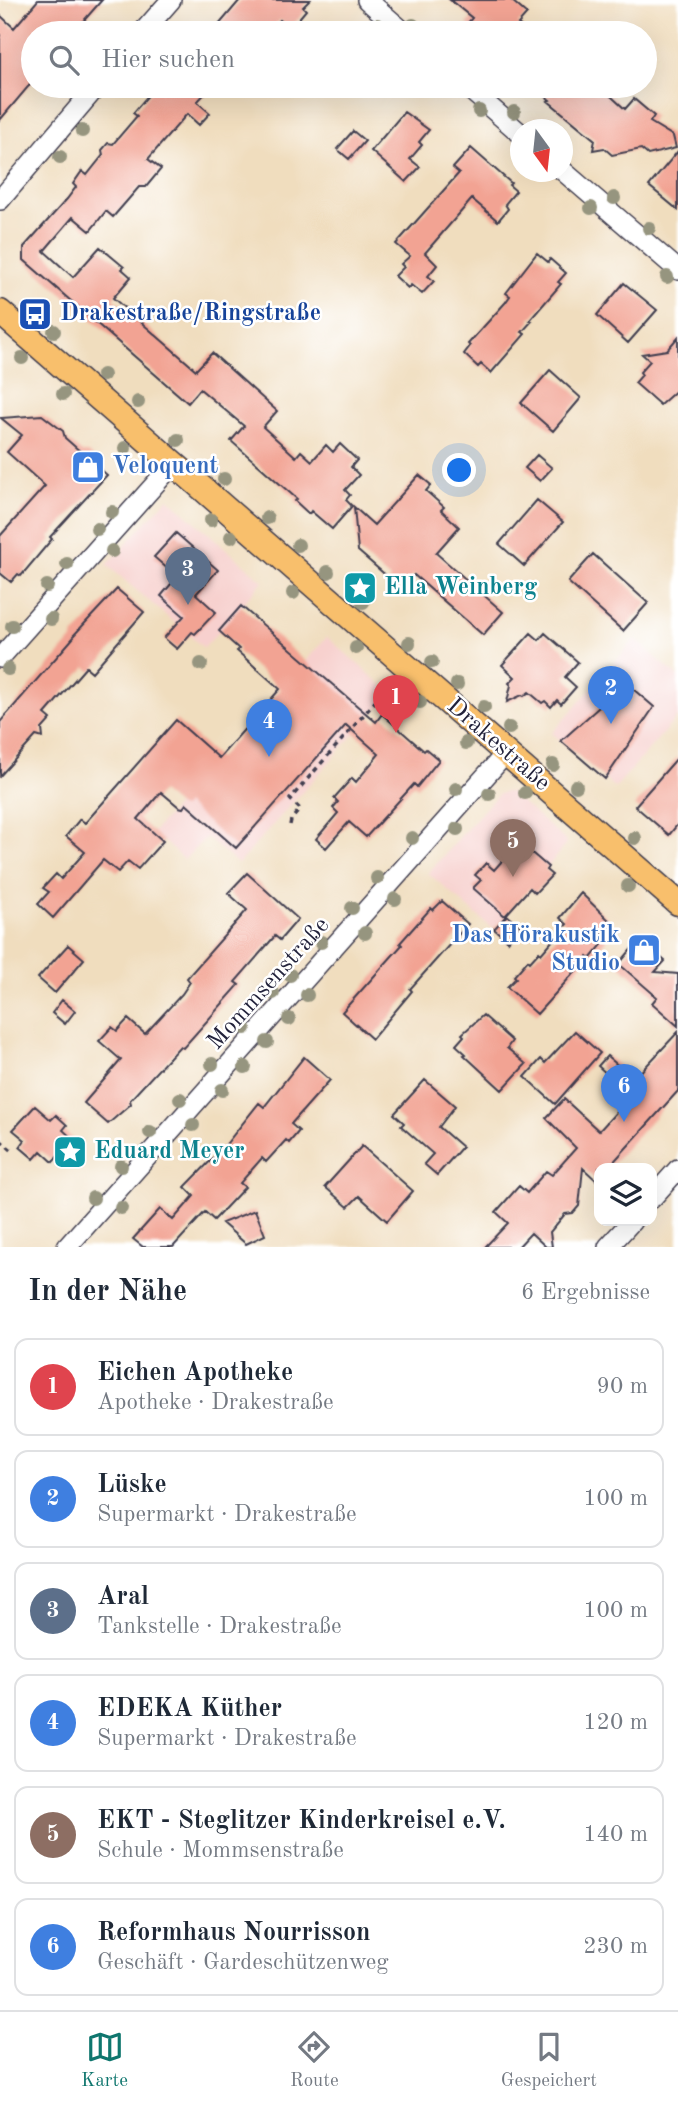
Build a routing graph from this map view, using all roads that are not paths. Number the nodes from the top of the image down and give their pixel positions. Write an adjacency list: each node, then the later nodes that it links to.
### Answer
1 (171, 0): 3 (street)
2 (367, 0): 4 (street)
3 (153, 21)
4 (391, 21)
5 (87, 98): 9 (street)
6 (480, 98): 7 (street)
7 (510, 124)
8 (573, 179): 10 (street)
9 (0, 200)
10 (678, 270)
11 (0, 312): 12 (main road, Drakestraße)
12 (174, 463): 13 (street); 14 (main road, Drakestraße)
13 (0, 658)
14 (507, 752): 15 (main road, Drakestraße); 19 (street, Mommsenstraße)
15 (678, 903)
16 (678, 1169): 17 (street)
17 (657, 1192)
18 (627, 1226): 20 (street)
19 (67, 1247)
20 (608, 1247)

